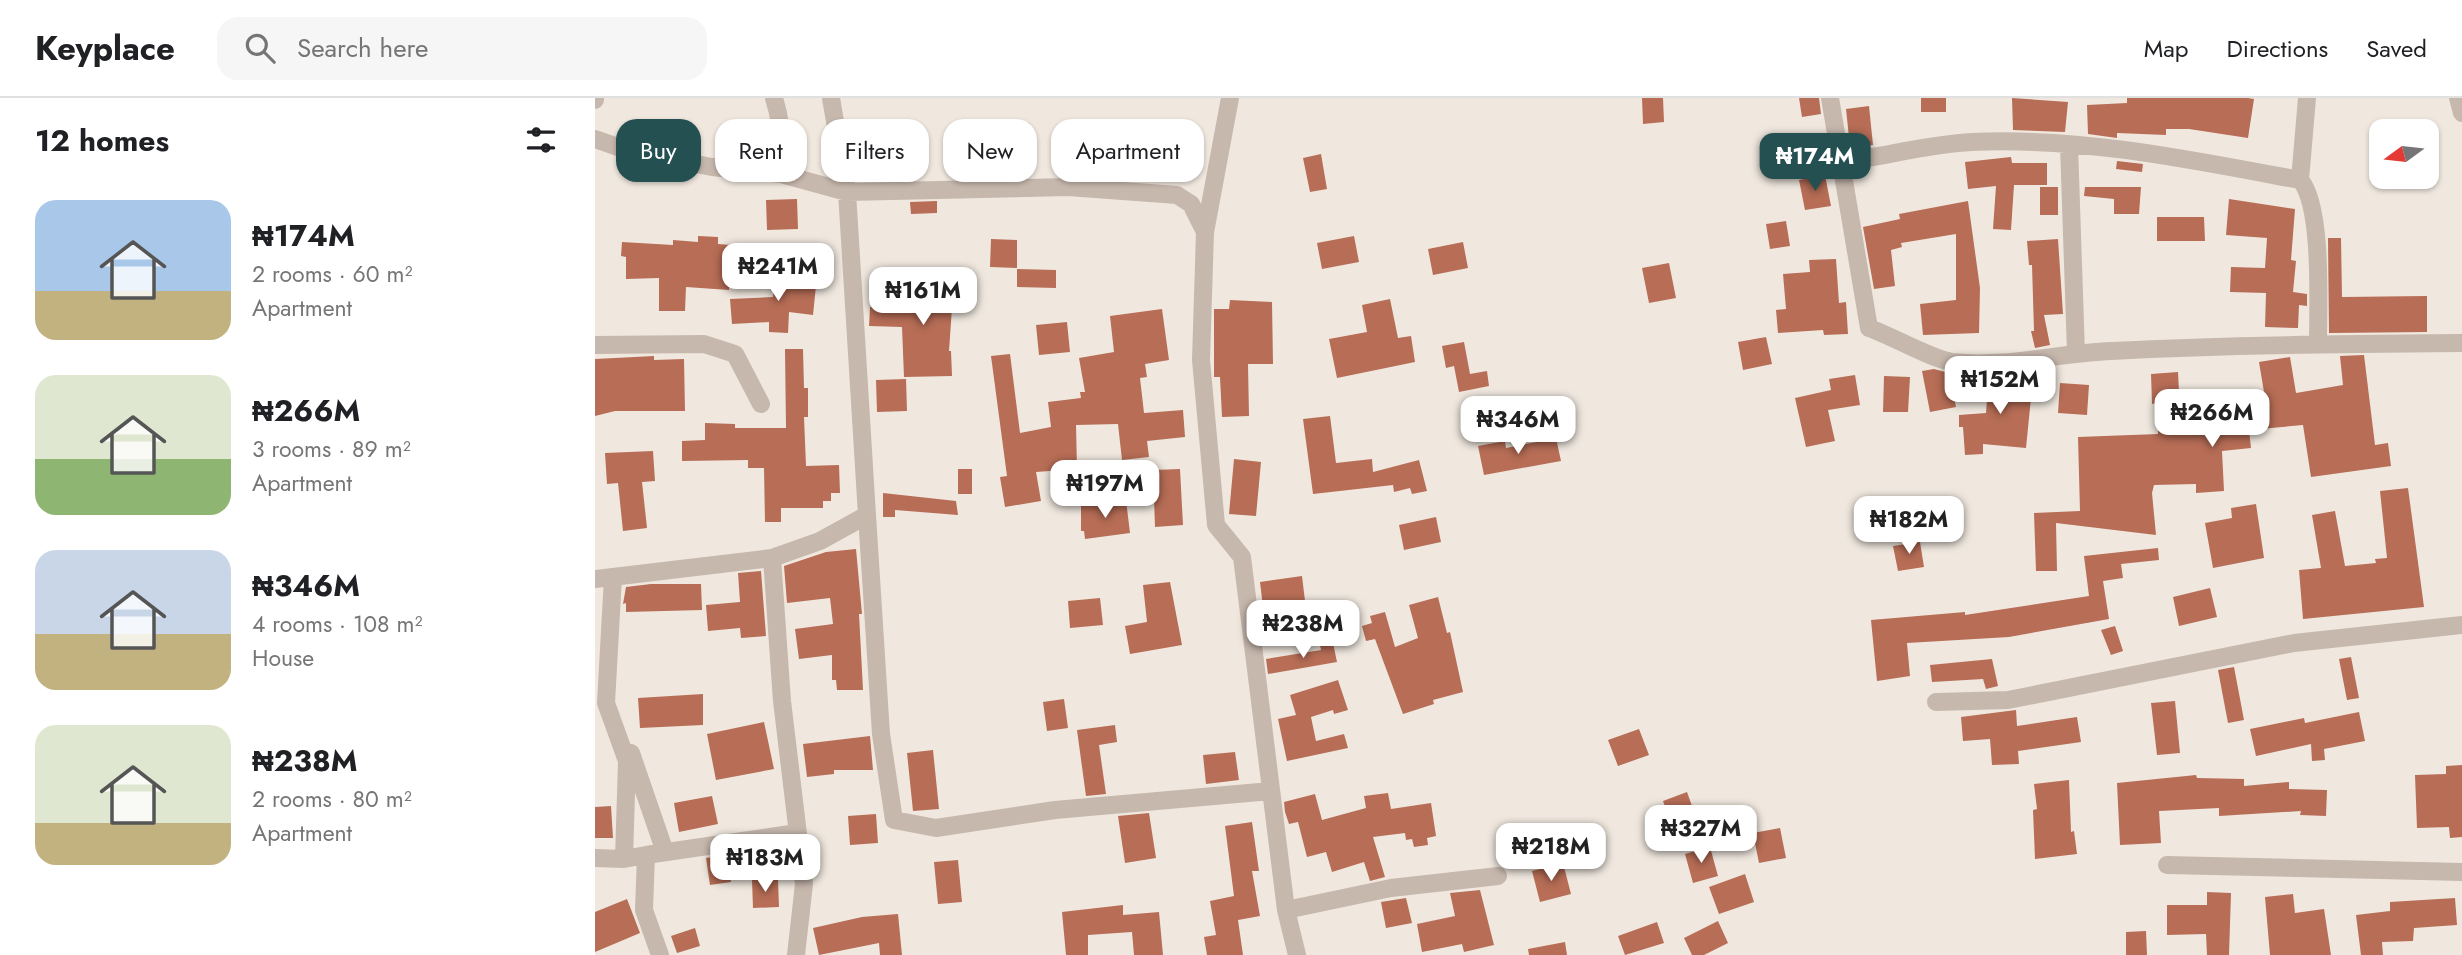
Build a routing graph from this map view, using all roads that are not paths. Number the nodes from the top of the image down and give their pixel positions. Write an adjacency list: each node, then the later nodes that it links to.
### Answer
1 (774, 98): 8 (street)
2 (831, 98): 15 (street)
3 (1230, 98): 16 (street)
4 (1830, 98): 11 (street)
5 (2307, 98): 13 (street)
6 (2458, 98): 7 (street)
7 (2462, 113)
8 (781, 119)
9 (595, 139): 12 (street)
10 (2069, 145): 11 (street); 13 (street); 20 (street)
11 (1840, 162): 20 (street)
12 (715, 167)
13 (2300, 180): 17 (street)
14 (807, 181): 15 (street)
15 (847, 192): 16 (street); 22 (street)
16 (1205, 232): 28 (street)
17 (2319, 343): 18 (street); 20 (street)
18 (2462, 343)
19 (595, 345): 21 (street)
20 (2076, 353)
21 (761, 404)
22 (867, 515): 23 (street); 28 (street)
23 (772, 558): 24 (street); 29 (street)
24 (604, 578): 27 (street)
25 (2462, 625): 26 (street)
26 (1936, 702)
27 (620, 743): 30 (street); 33 (street)
28 (1272, 791): 37 (street)
29 (797, 833): 30 (street); 39 (street)
30 (665, 852): 31 (street)
31 (646, 855): 33 (street); 38 (street)
32 (595, 858): 33 (street)
33 (624, 859)
34 (2167, 865): 35 (street)
35 (2462, 872)
36 (1498, 876): 37 (street)
37 (1286, 910): 40 (street)
38 (660, 955)
39 (796, 955)
40 (1297, 955)

